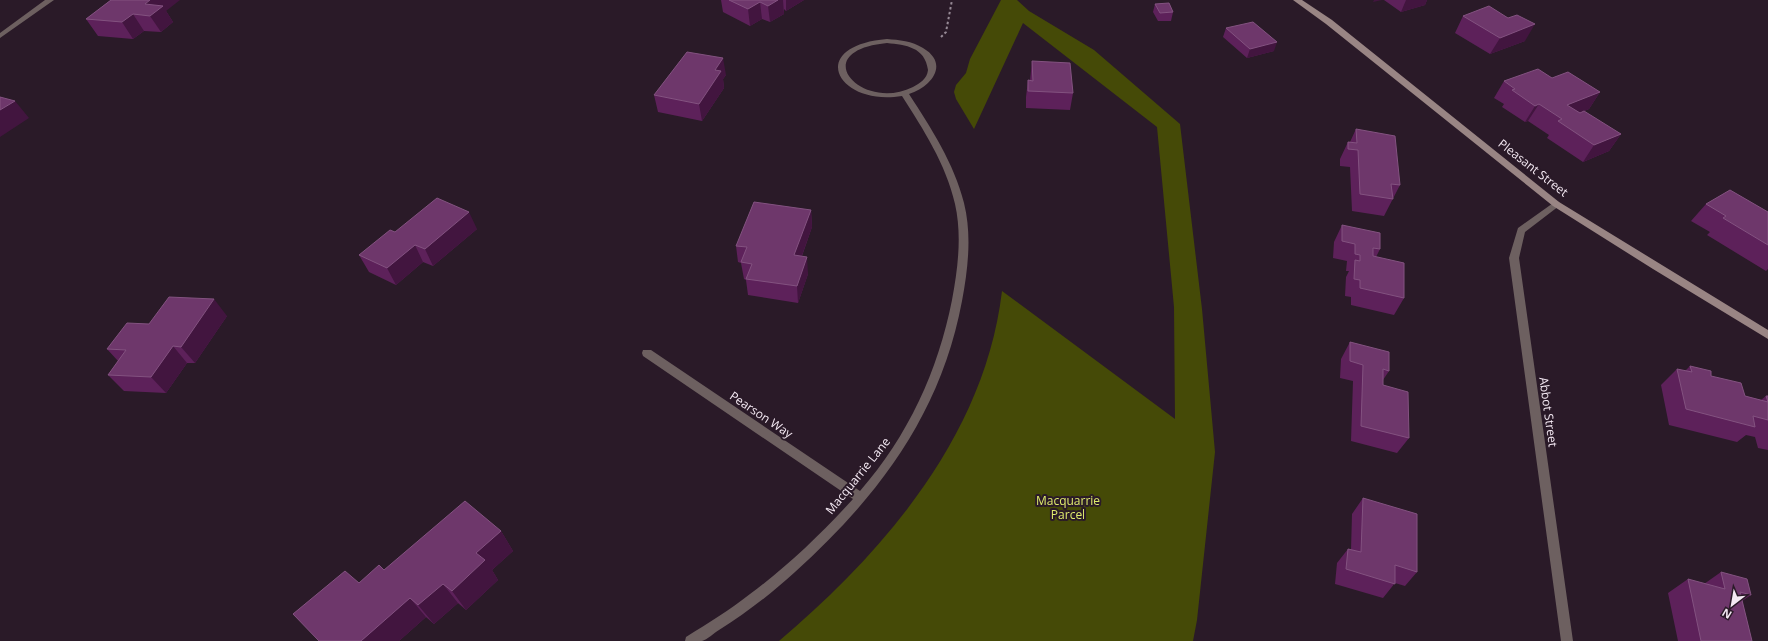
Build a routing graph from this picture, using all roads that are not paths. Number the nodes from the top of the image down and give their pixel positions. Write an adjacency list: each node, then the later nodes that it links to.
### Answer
1 (50, 0): 3 (street)
2 (1296, 0): 5 (main road, Pleasant Street)
3 (0, 36)
4 (904, 93): 4 (street); 8 (street, Macquarrie Lane)
5 (1556, 204): 6 (main road, Pleasant Street); 10 (street, Abbot Street)
6 (1768, 335)
7 (647, 353): 8 (street, Pearson Way)
8 (860, 497): 9 (street, Macquarrie Lane)
9 (691, 641)
10 (1567, 641)

